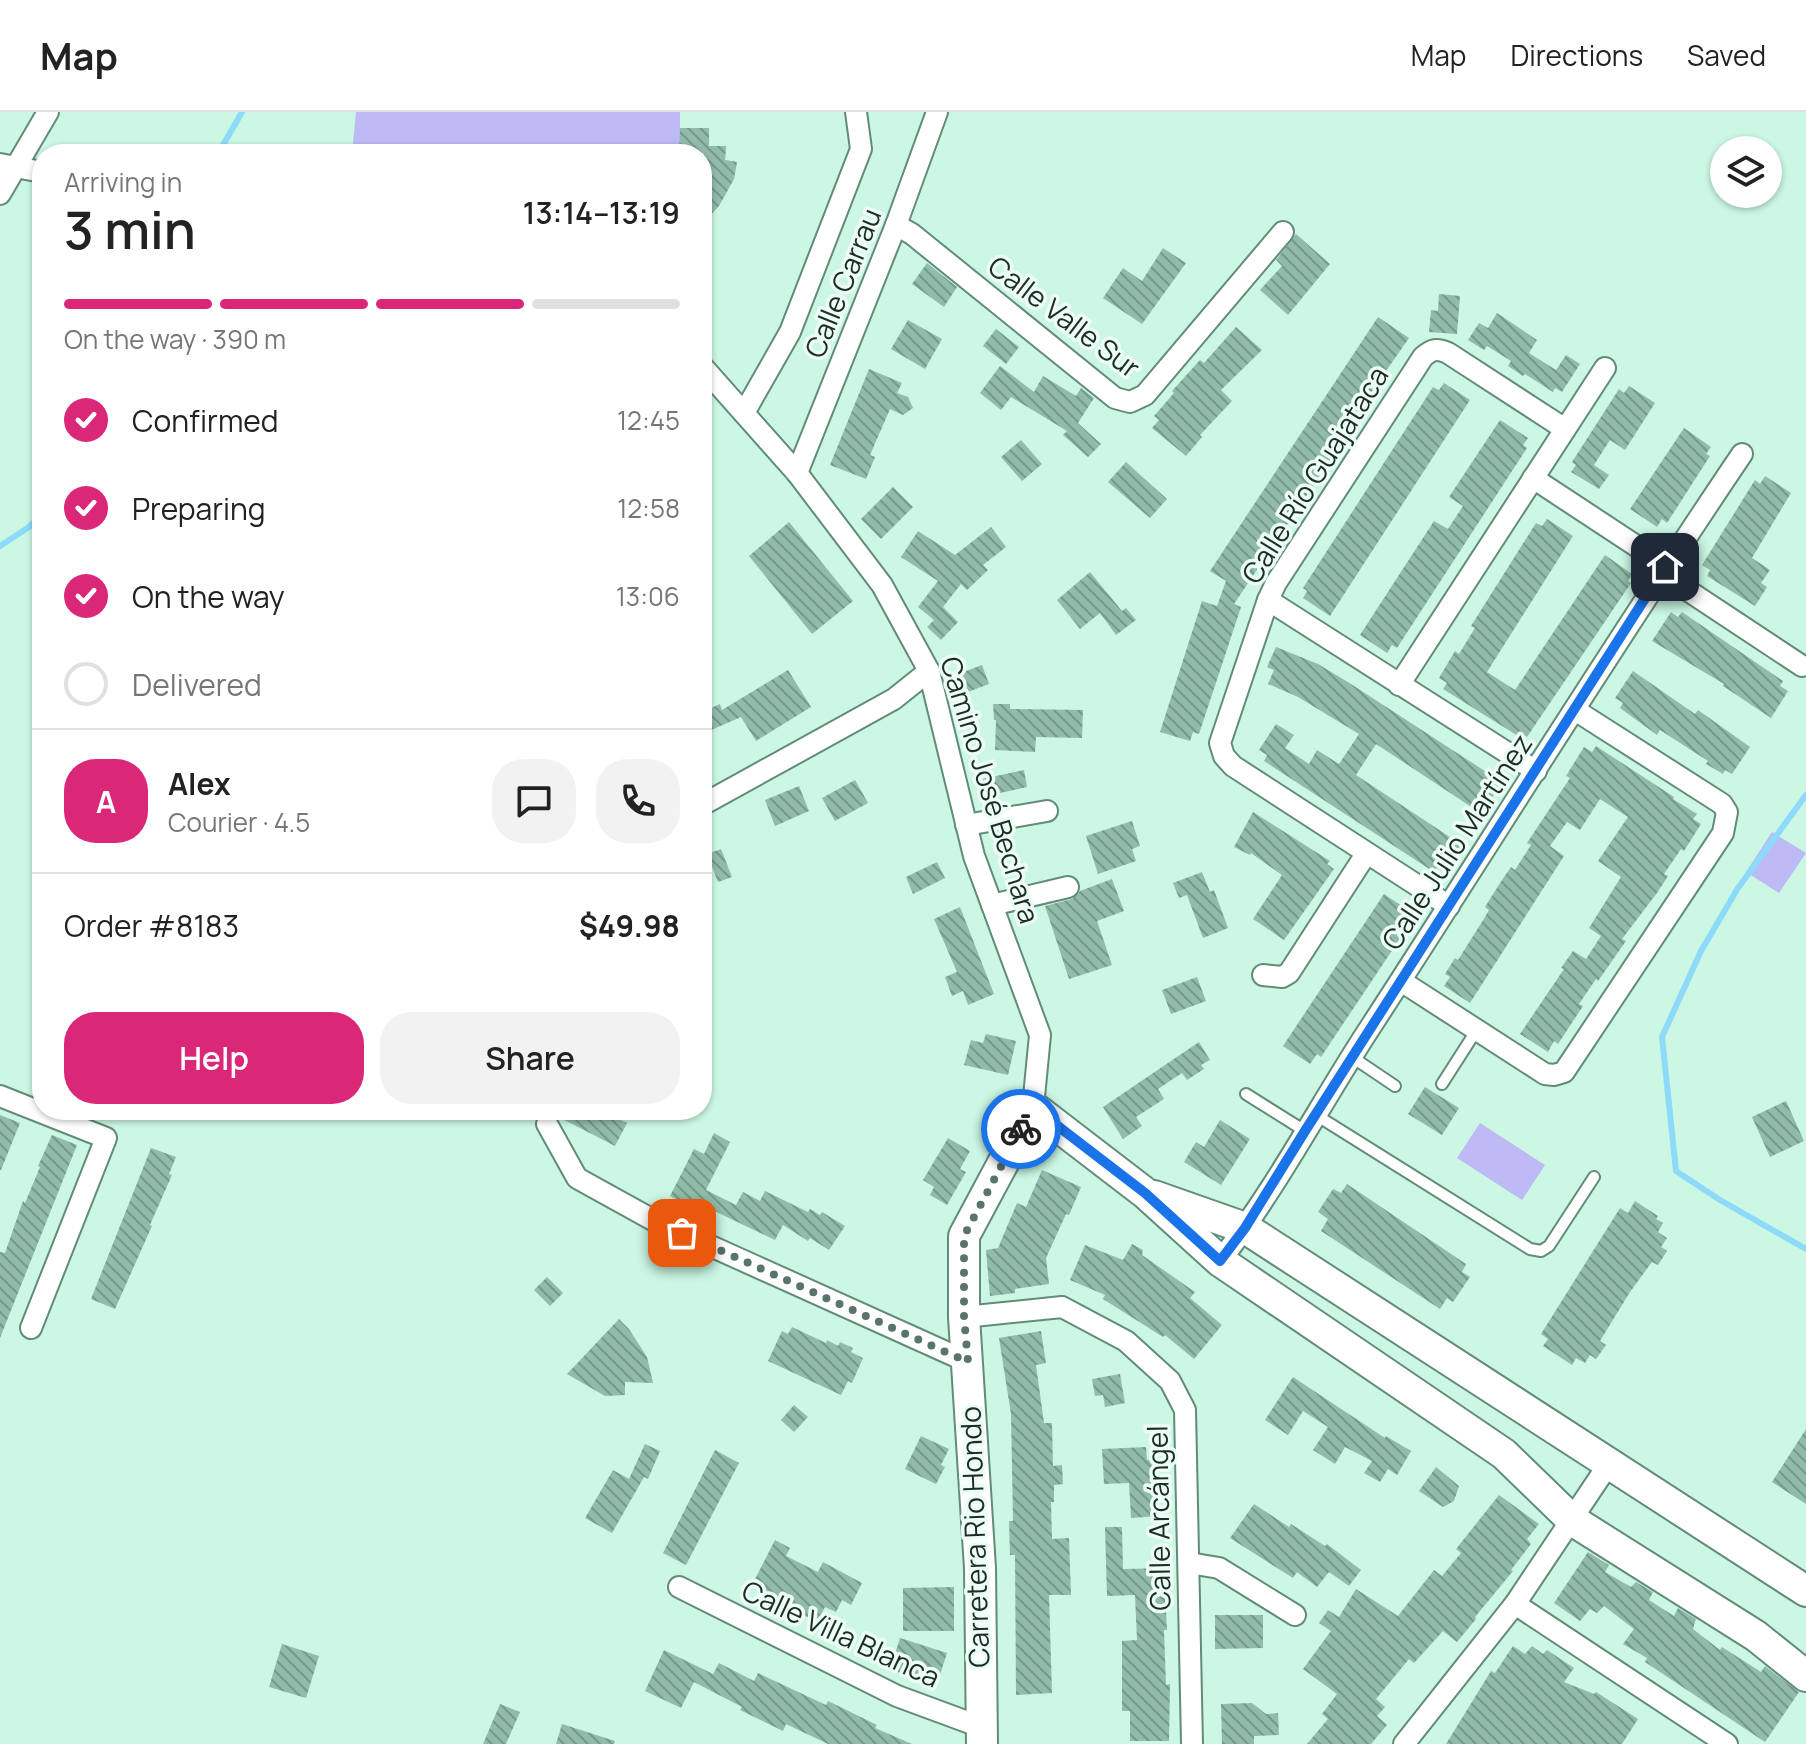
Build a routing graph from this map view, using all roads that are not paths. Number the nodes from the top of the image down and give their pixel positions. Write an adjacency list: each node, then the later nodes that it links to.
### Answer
1 (48, 112): 4 (street)
2 (856, 112): 11 (street)
3 (937, 112): 7 (street, Calle Carrau)
4 (8, 165): 5 (street); 6 (street)
5 (32, 170)
6 (0, 194)
7 (896, 225): 8 (street, Calle Valle Sur); 14 (street, Calle Carrau)
8 (1283, 232)
9 (1605, 368): 12 (street)
10 (712, 377): 11 (street, Camino José Bechara)
11 (744, 413): 14 (street, Camino José Bechara)
12 (1565, 429): 15 (street); 17 (street, Calle Río Guajataca)
13 (1742, 454): 16 (street, Calle Julio Martínez)
14 (797, 473): 19 (street, Camino José Bechara)
15 (1533, 478): 16 (street); 20 (street)
16 (1665, 567): 18 (street); 21 (street, Calle Julio Martínez)
17 (1268, 600): 20 (street); 26 (street, Calle Río Guajataca)
18 (1802, 666)
19 (929, 671): 23 (street); 25 (street, Camino José Bechara)
20 (1399, 685): 22 (street)
21 (1575, 710): 22 (street, Calle Julio Martínez); 32 (street)
22 (1536, 771): 29 (street, Calle Julio Martínez)
23 (712, 799)
24 (1047, 811): 25 (street)
25 (966, 825): 28 (street, Camino José Bechara)
26 (1366, 854): 29 (street, Calle Río Guajataca); 30 (street)
27 (1068, 887): 28 (street)
28 (992, 905): 38 (street, Camino José Bechara)
29 (1449, 906): 31 (street, Calle Julio Martínez)
30 (1263, 975)
31 (1401, 981): 32 (street); 33 (street, Calle Julio Martínez)
32 (1476, 1031): 34 (lane)
33 (1352, 1057): 35 (lane); 41 (street, Calle Julio Martínez)
34 (1442, 1084)
35 (1395, 1086)
36 (1246, 1094): 41 (lane)
37 (0, 1096): 39 (street)
38 (1033, 1107): 44 (street); 47 (street, Carretera Rio Hondo)
39 (32, 1109)
40 (61, 1120): 48 (street)
41 (1310, 1123): 43 (lane); 45 (street, Calle Julio Martínez)
42 (547, 1124): 49 (street)
43 (1594, 1177)
44 (1145, 1193): 45 (street); 46 (street)
45 (1245, 1228): 46 (street, Calle Julio Martínez); 50 (street)
46 (1220, 1261): 51 (street)
47 (964, 1317): 49 (street, Carretera Rio Hondo); 52 (street, Calle Arcángel)
48 (31, 1328)
49 (968, 1362): 58 (street, Carretera Rio Hondo)
50 (1610, 1462): 51 (street); 54 (street)
51 (1572, 1520): 55 (street); 57 (street)
52 (1189, 1563): 56 (street); 59 (street, Calle Arcángel)
53 (679, 1587): 58 (street, Calle Villa Blanca)
54 (1806, 1591)
55 (1515, 1604): 60 (street); 61 (street)
56 (1295, 1615)
57 (1806, 1676)
58 (981, 1736)
59 (1192, 1744)
60 (1405, 1744)
61 (1727, 1744)

